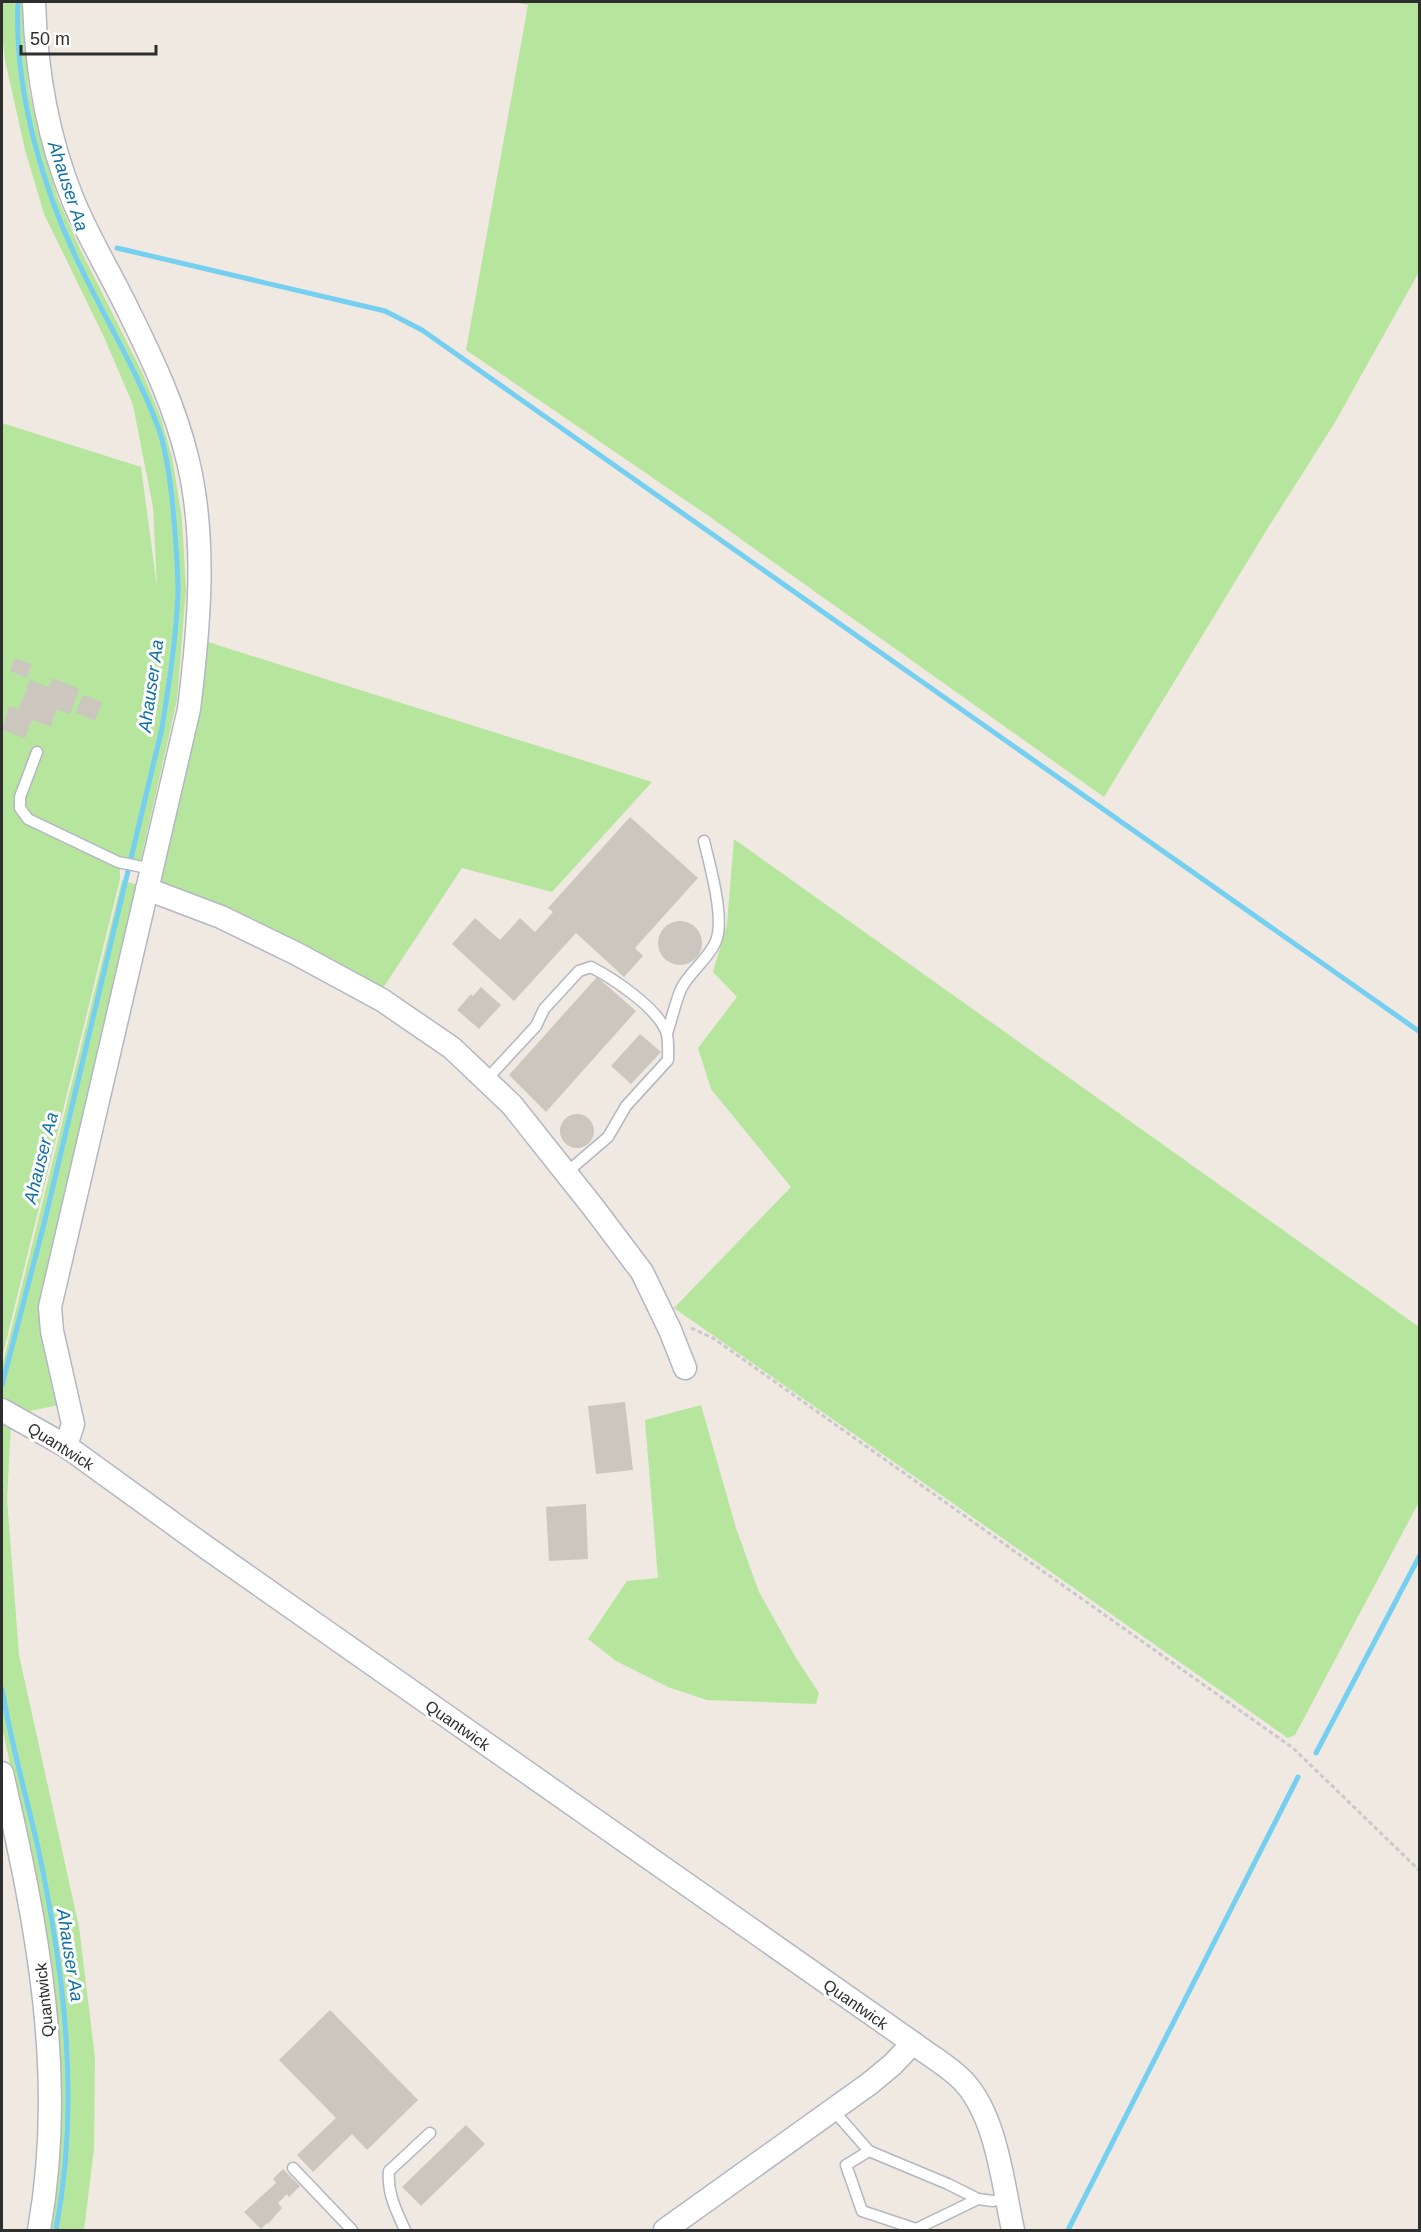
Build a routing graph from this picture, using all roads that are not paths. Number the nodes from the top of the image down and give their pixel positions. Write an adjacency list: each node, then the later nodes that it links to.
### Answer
1 (34, 2): 4 (street)
2 (37, 752): 4 (lane)
3 (704, 842): 5 (lane)
4 (146, 875): 6 (street); 10 (street)
5 (667, 1033): 6 (lane); 7 (lane)
6 (486, 1080): 7 (street)
7 (566, 1173): 8 (street)
8 (685, 1368)
9 (2, 1410): 10 (street, Quantwick)
10 (66, 1446): 12 (street, Quantwick)
11 (2, 1773): 19 (street, Quantwick)
12 (913, 2043): 13 (street); 17 (street, Quantwick)
13 (833, 2110): 15 (lane); 22 (street)
14 (430, 2133): 21 (lane)
15 (869, 2151): 18 (lane); 18 (lane)
16 (293, 2168): 20 (lane)
17 (1006, 2198): 18 (lane); 23 (street, Quantwick)
18 (978, 2199)
19 (39, 2230)
20 (352, 2230)
21 (405, 2230)
22 (665, 2230)
23 (1013, 2230)

